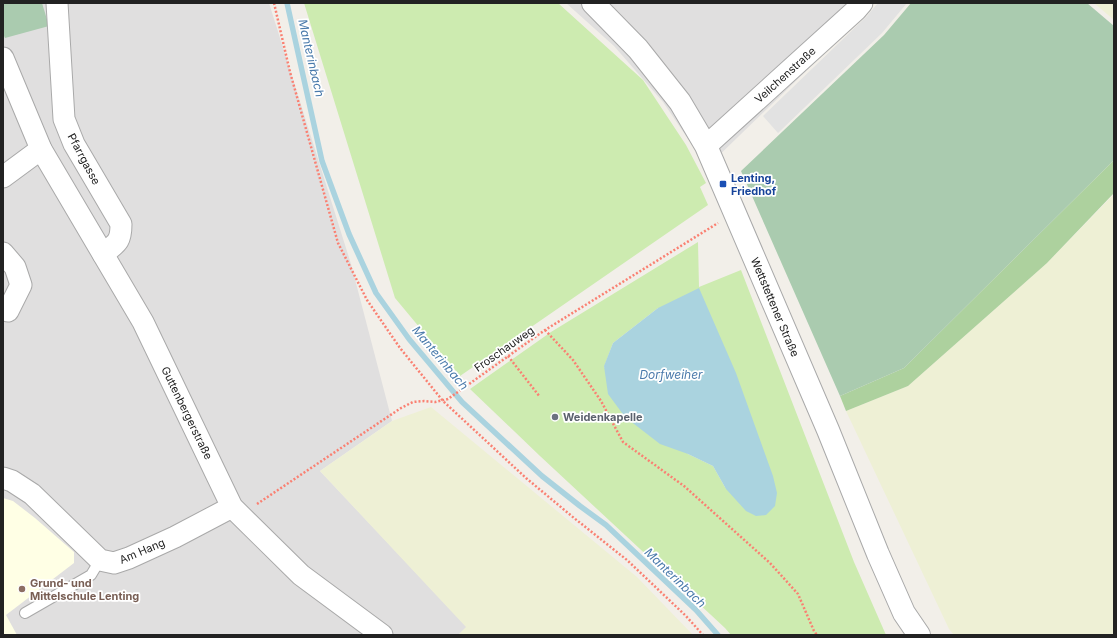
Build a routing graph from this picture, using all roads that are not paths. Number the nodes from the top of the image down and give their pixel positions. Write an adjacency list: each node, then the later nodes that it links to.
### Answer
1 (57, 3): 9 (street, Pfarrgasse)
2 (593, 3): 5 (street, Wettstettener Straße)
3 (862, 3): 5 (street, Veilchenstraße)
4 (3, 58): 6 (street, Guttenbergerstraße)
5 (706, 146): 16 (street, Wettstettener Straße)
6 (41, 149): 7 (street); 9 (street, Guttenbergerstraße)
7 (3, 177)
8 (3, 253): 10 (street)
9 (103, 254): 12 (street, Guttenbergerstraße)
10 (8, 311)
11 (3, 478): 13 (street)
12 (236, 511): 13 (street, Am Hang); 15 (street, Guttenbergerstraße)
13 (100, 560): 14 (lane)
14 (25, 613)
15 (382, 635)
16 (919, 635)

